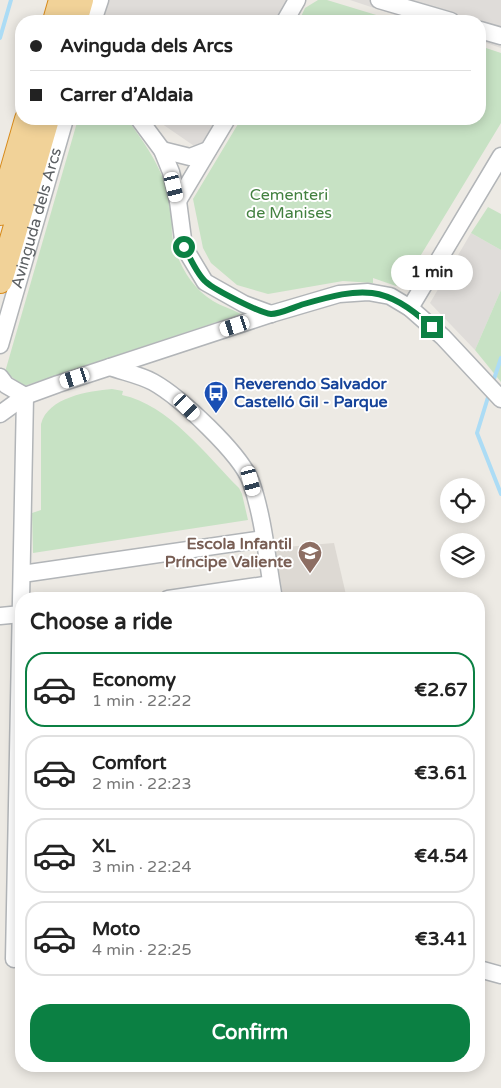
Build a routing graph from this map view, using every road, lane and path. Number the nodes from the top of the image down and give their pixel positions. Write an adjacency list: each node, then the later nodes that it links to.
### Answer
1 (61, 0): 5 (highway)
2 (100, 0): 6 (street)
3 (297, 0): 7 (street)
4 (379, 0): 8 (street)
5 (57, 15)
6 (89, 15)
7 (288, 15)
8 (430, 15)
9 (486, 32): 10 (street)
10 (501, 36)
11 (25, 125): 20 (highway)
12 (45, 125): 21 (highway)
13 (63, 125): 24 (street, Avinguda dels Arcs)
14 (143, 125): 16 (street)
15 (223, 125): 17 (street)
16 (162, 150): 17 (street); 19 (street)
17 (208, 150): 19 (street)
18 (501, 156): 22 (street)
19 (178, 201): 23 (street)
20 (0, 213)
21 (0, 281)
22 (410, 308): 23 (street); 28 (street)
23 (271, 314): 25 (street)
24 (0, 345)
25 (110, 367): 27 (street); 30 (street)
26 (0, 377): 27 (street)
27 (25, 396): 29 (street); 31 (street)
28 (501, 399)
29 (0, 414)
30 (263, 539): 31 (street); 32 (street)
31 (22, 574): 33 (street)
32 (273, 591): 34 (street)
33 (22, 592)
34 (260, 592)
35 (0, 616): 36 (street)
36 (15, 617)
37 (15, 922): 38 (street)
38 (12, 960)
39 (485, 971): 40 (street)
40 (501, 975)

